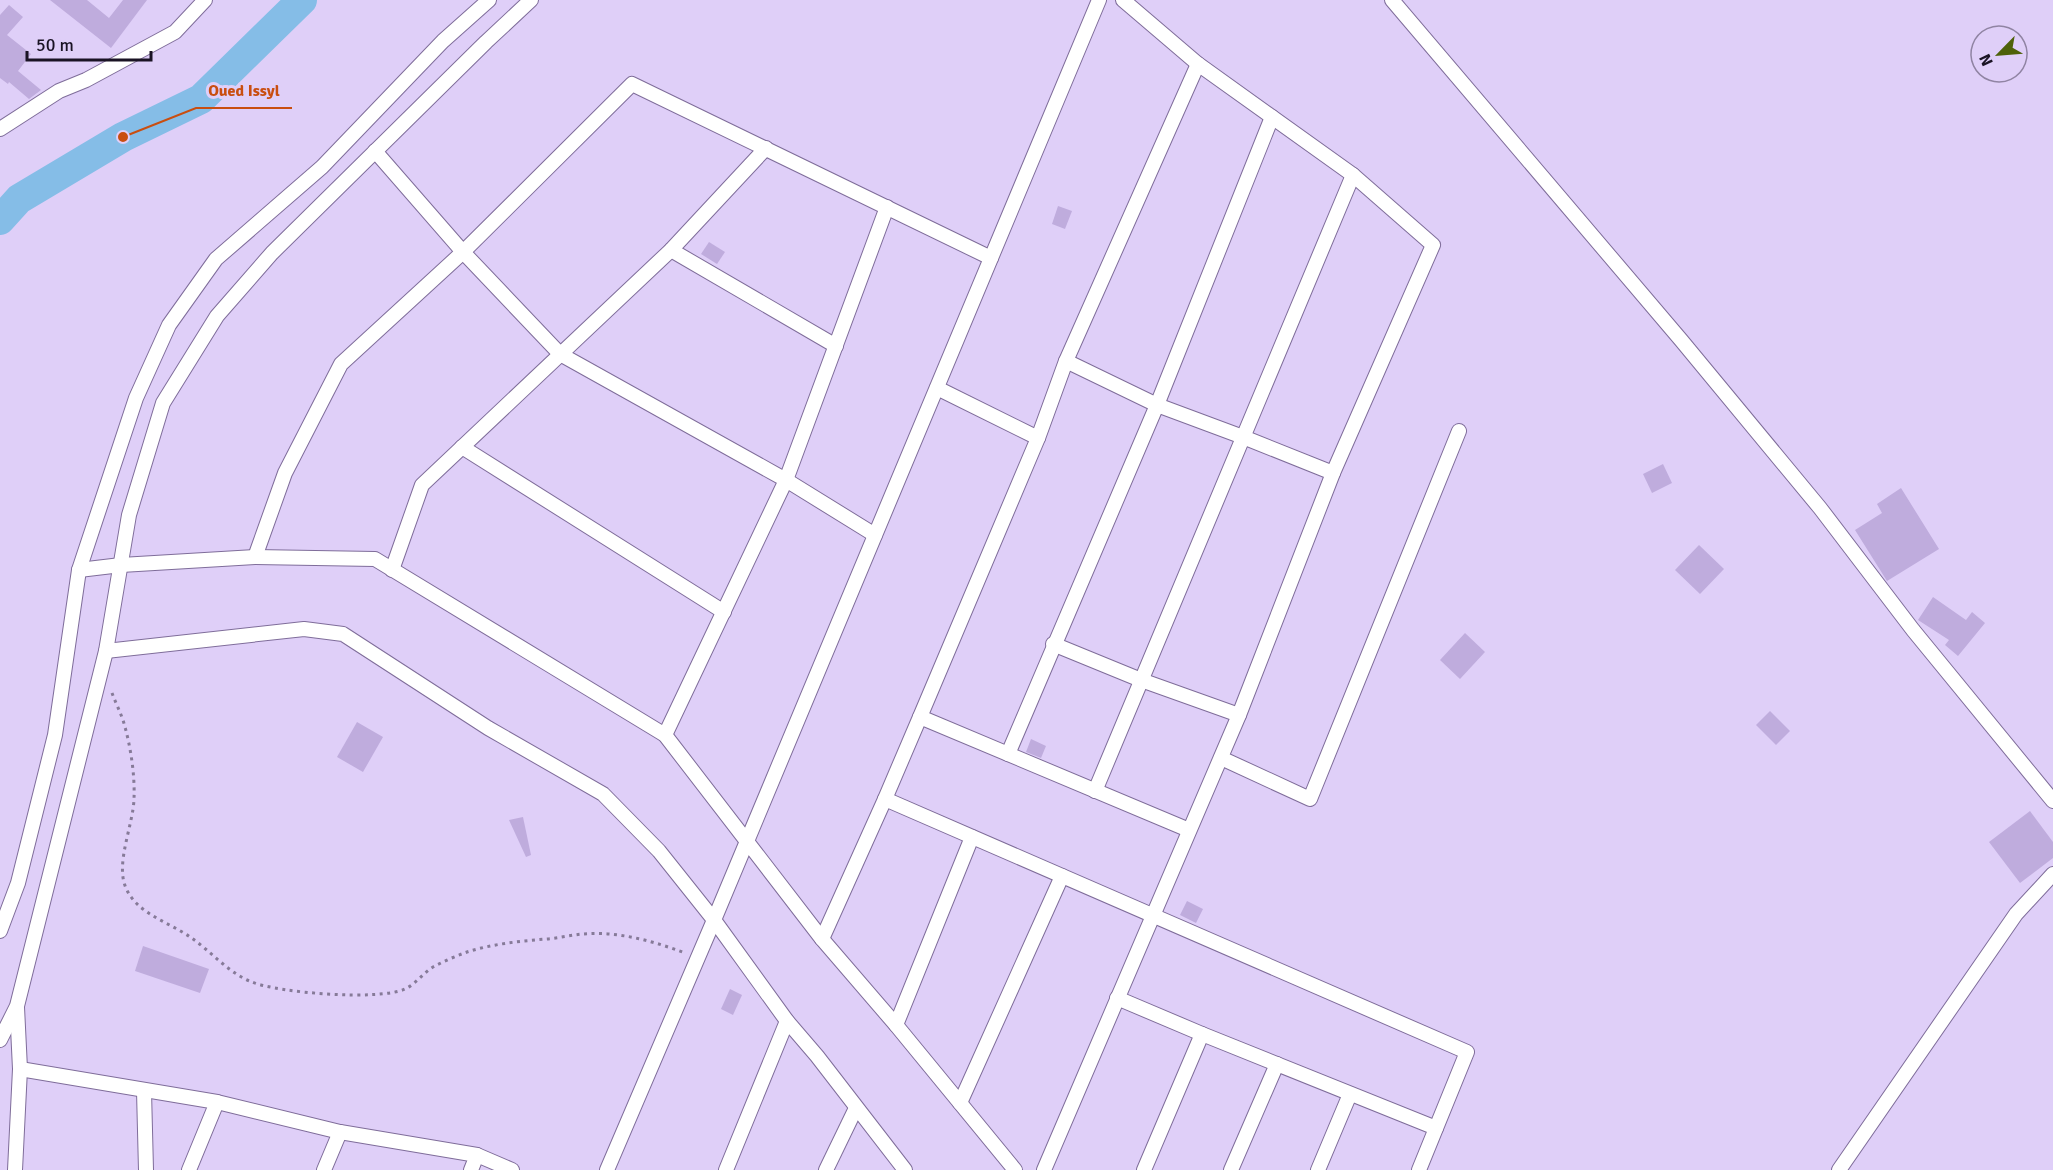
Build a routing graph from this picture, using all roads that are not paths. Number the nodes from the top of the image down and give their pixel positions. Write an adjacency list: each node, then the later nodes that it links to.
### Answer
1 (205, 0): 9 (street)
2 (489, 0): 31 (street)
3 (531, 0): 11 (street)
4 (1099, 0): 16 (street)
5 (1123, 0): 7 (street)
6 (1392, 0): 44 (street)
7 (1198, 64): 8 (street); 19 (street)
8 (1272, 117): 12 (street); 21 (street)
9 (0, 129)
10 (766, 148): 13 (street); 14 (street); 15 (street)
11 (375, 151): 15 (street); 30 (street)
12 (1353, 175): 23 (street); 26 (street)
13 (887, 207): 16 (street); 17 (street)
14 (671, 250): 17 (street); 18 (street)
15 (463, 252): 18 (street); 29 (street)
16 (992, 258): 20 (street)
17 (836, 346): 27 (street)
18 (560, 354): 25 (street); 27 (street)
19 (1066, 361): 21 (street); 24 (street)
20 (937, 388): 24 (street); 28 (street)
21 (1157, 405): 23 (street); 34 (street)
22 (1459, 431): 41 (street)
23 (1243, 437): 26 (street); 36 (street)
24 (1038, 438): 38 (street)
25 (462, 447): 32 (street); 33 (street)
26 (1333, 473): 37 (street)
27 (786, 480): 28 (street); 33 (street)
28 (875, 535): 47 (street)
29 (255, 557): 30 (street); 32 (street)
30 (121, 565): 31 (street); 35 (street)
31 (79, 570): 52 (street)
32 (392, 570): 39 (street)
33 (724, 612): 39 (street)
34 (1053, 644): 36 (street); 40 (street)
35 (106, 651): 51 (street); 55 (street)
36 (1141, 680): 37 (street); 42 (street)
37 (1239, 715): 41 (street)
38 (920, 717): 40 (street); 43 (street)
39 (665, 735): 47 (street)
40 (1008, 754): 42 (street)
41 (1221, 758): 45 (street)
42 (1095, 791): 45 (street)
43 (885, 799): 46 (street); 53 (street)
44 (2053, 801)
45 (1190, 830): 50 (street)
46 (972, 837): 49 (street); 57 (street)
47 (746, 843): 51 (street); 53 (street)
48 (2053, 874): 86 (street)
49 (1062, 876): 50 (street); 65 (street)
50 (1152, 915): 54 (street); 67 (street)
51 (714, 920): 56 (street); 76 (street)
52 (0, 931)
53 (822, 939): 57 (street)
54 (1117, 998): 58 (street); 81 (street)
55 (17, 1006): 59 (street); 61 (street)
56 (787, 1021): 66 (street); 77 (street)
57 (896, 1025): 65 (street)
58 (1202, 1034): 60 (street); 82 (street)
59 (0, 1040)
60 (1277, 1064): 63 (street); 83 (street)
61 (20, 1069): 62 (street); 70 (street)
62 (144, 1091): 64 (street); 71 (street)
63 (1350, 1094): 67 (street); 84 (street)
64 (217, 1102): 68 (street); 72 (street)
65 (960, 1103): 80 (street)
66 (856, 1108): 78 (street); 79 (street)
67 (1436, 1128): 85 (street)
68 (340, 1132): 69 (street); 73 (street)
69 (477, 1155): 74 (street); 75 (street)
70 (15, 1170)
71 (146, 1170)
72 (189, 1170)
73 (324, 1170)
74 (471, 1170)
75 (512, 1170)
76 (607, 1170)
77 (726, 1170)
78 (826, 1170)
79 (905, 1170)
80 (1015, 1170)
81 (1044, 1170)
82 (1144, 1170)
83 (1231, 1170)
84 (1318, 1170)
85 (1419, 1170)
86 (1839, 1170)

